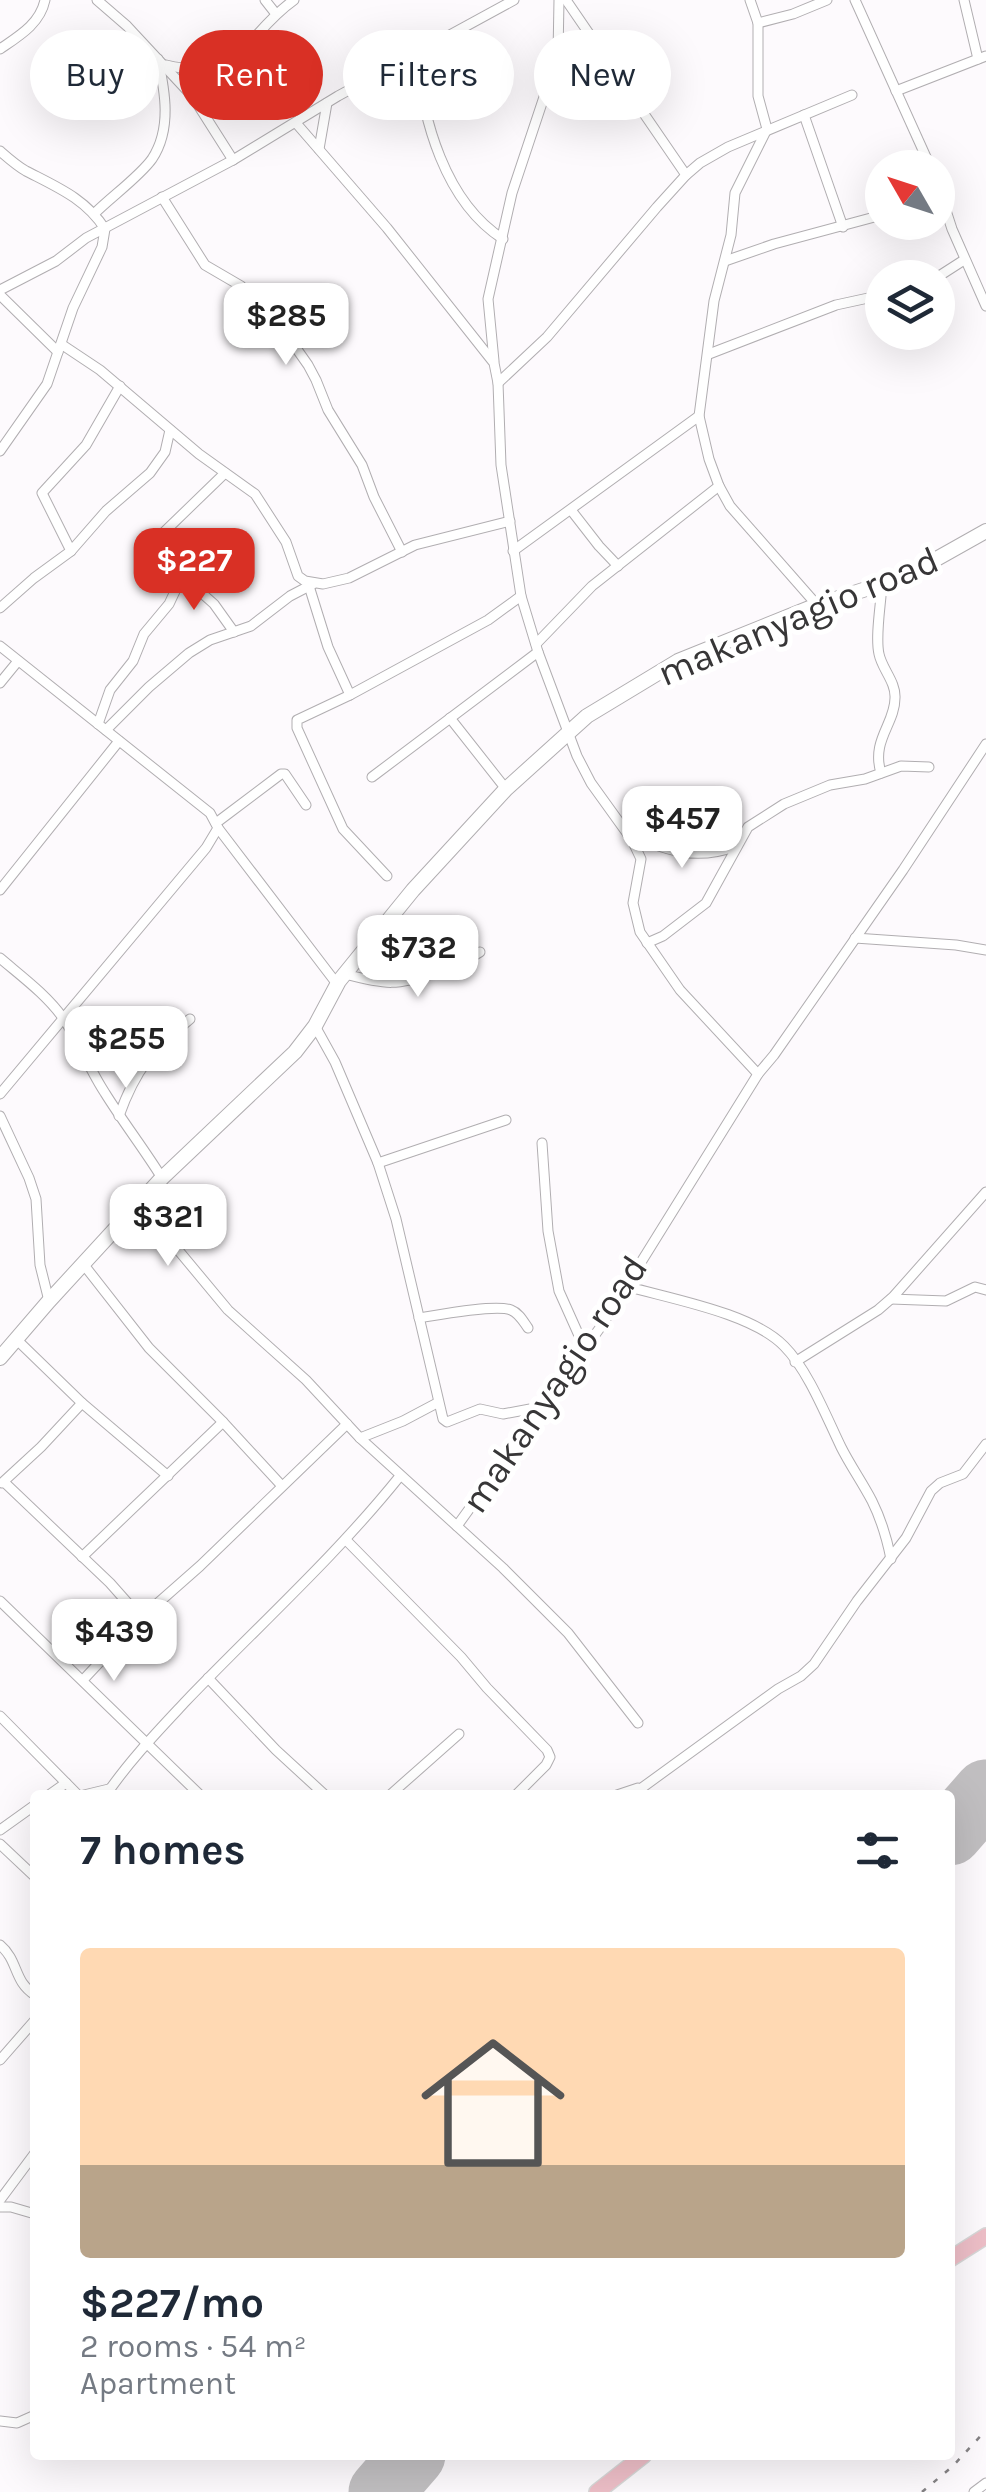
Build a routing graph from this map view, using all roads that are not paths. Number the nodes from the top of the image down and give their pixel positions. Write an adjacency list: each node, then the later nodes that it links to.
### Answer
1 (45, 0): 14 (street)
2 (97, 0): 16 (street)
3 (264, 0): 11 (street)
4 (294, 0): 11 (street)
5 (514, 0): 13 (street)
6 (562, 0): 29 (street); 36 (street)
7 (750, 0): 12 (street)
8 (827, 0): 12 (street)
9 (855, 0): 17 (street)
10 (964, 0): 15 (street)
11 (276, 14): 16 (street)
12 (758, 23): 24 (street)
13 (461, 30)
14 (0, 49)
15 (982, 57): 17 (street)
16 (161, 62): 28 (street); 31 (street)
17 (896, 91): 26 (street)
18 (343, 94): 20 (street)
19 (852, 95): 21 (street)
20 (327, 103): 23 (street); 25 (street)
21 (804, 115): 24 (street); 33 (street)
22 (427, 120): 36 (street)
23 (296, 123): 25 (street); 28 (street)
24 (768, 130): 29 (street); 37 (street)
25 (318, 150): 45 (street)
26 (922, 150)
27 (0, 151): 31 (street)
28 (233, 160): 30 (street)
29 (686, 175): 46 (street)
30 (162, 197): 34 (street); 60 (street)
31 (95, 213): 34 (street)
32 (865, 220): 33 (street)
33 (843, 227): 37 (street)
34 (105, 229): 40 (street); 43 (street)
35 (955, 239): 38 (street)
36 (503, 240): 45 (street)
37 (725, 260): 44 (street)
38 (964, 260): 39 (street); 42 (street)
39 (955, 266)
40 (0, 293): 43 (street)
41 (865, 299): 44 (street)
42 (986, 306)
43 (60, 348): 47 (street); 51 (street)
44 (708, 354): 48 (street)
45 (494, 364): 46 (street)
46 (498, 383): 56 (street)
47 (120, 386): 50 (street); 59 (street)
48 (700, 416): 54 (street); 55 (street)
49 (0, 426): 51 (street)
50 (170, 430): 53 (street); 59 (street)
51 (12, 434): 52 (street)
52 (0, 451)
53 (225, 473): 62 (street); 64 (street)
54 (719, 486): 61 (street); 66 (street)
55 (571, 510): 58 (street); 61 (street)
56 (510, 522): 58 (street); 60 (street)
57 (986, 532): 63 (street, makanyagio road)
58 (514, 551): 65 (street)
59 (71, 552): 67 (street)
60 (402, 552): 64 (street)
61 (618, 566): 70 (street)
62 (178, 572): 68 (street); 75 (street)
63 (882, 584): 66 (street, makanyagio road); 80 (street)
64 (311, 585): 68 (street); 73 (street)
65 (521, 596): 70 (street); 73 (street)
66 (817, 605): 76 (street, makanyagio road)
67 (0, 608)
68 (234, 632): 75 (street)
69 (0, 646): 71 (street)
70 (537, 648): 74 (street); 76 (street)
71 (18, 661): 72 (street); 75 (street)
72 (0, 683)
73 (350, 695): 87 (street)
74 (450, 718): 81 (street); 82 (street)
75 (102, 727): 77 (street)
76 (568, 732): 82 (street, makanyagio road); 85 (street)
77 (119, 741): 84 (street); 88 (street)
78 (986, 744): 89 (street, makanyagio road)
79 (929, 767): 80 (street)
80 (881, 773): 86 (street)
81 (372, 777)
82 (506, 789): 94 (street, makanyagio road)
83 (306, 805): 84 (street)
84 (217, 826): 94 (street); 95 (street)
85 (628, 835): 86 (street); 90 (street)
86 (737, 846): 90 (street)
87 (387, 876)
88 (0, 890)
89 (855, 938): 91 (street); 98 (street, makanyagio road)
90 (648, 943): 98 (street)
91 (986, 950)
92 (480, 952): 94 (street)
93 (0, 958): 95 (street)
94 (341, 979): 97 (street, makanyagio road)
95 (62, 1018): 99 (street); 101 (street)
96 (190, 1018): 101 (street)
97 (316, 1026): 104 (street); 105 (street, makanyagio road)
98 (758, 1074): 109 (street, makanyagio road)
99 (0, 1094)
100 (0, 1116): 112 (street)
101 (119, 1116): 105 (street)
102 (506, 1120): 104 (street)
103 (542, 1142): 116 (street)
104 (378, 1163): 113 (street)
105 (162, 1178): 107 (street, makanyagio road)
106 (986, 1192): 111 (street)
107 (138, 1203): 108 (street, makanyagio road); 123 (street)
108 (84, 1265): 112 (street, makanyagio road); 122 (street)
109 (626, 1286): 116 (street, makanyagio road); 118 (street)
110 (986, 1290): 111 (street)
111 (891, 1299): 118 (street)
112 (49, 1300): 115 (street, makanyagio road)
113 (419, 1318): 114 (street); 119 (street)
114 (528, 1328)
115 (16, 1339): 117 (street, makanyagio road); 120 (street)
116 (585, 1349): 121 (street, makanyagio road)
117 (0, 1358)
118 (796, 1362): 133 (street)
119 (438, 1403): 121 (street); 124 (street)
120 (82, 1404): 126 (street); 128 (street)
121 (546, 1406): 130 (street, makanyagio road)
122 (223, 1422): 126 (street); 129 (street)
123 (347, 1424): 124 (street); 129 (street)
124 (360, 1438): 127 (street)
125 (986, 1444): 133 (street)
126 (168, 1476): 132 (street)
127 (400, 1476): 130 (street); 131 (street)
128 (2, 1484): 132 (street)
129 (282, 1486): 135 (street)
130 (457, 1526): 139 (street)
131 (346, 1540): 136 (street); 150 (street)
132 (82, 1557): 135 (street)
133 (891, 1560): 144 (street)
134 (2, 1608): 137 (street)
135 (141, 1618): 137 (street)
136 (208, 1678): 143 (street); 148 (street)
137 (83, 1680): 143 (street)
138 (0, 1716): 140 (street)
139 (638, 1723)
140 (9, 1724): 141 (street); 145 (street)
141 (0, 1732)
142 (458, 1734): 149 (street)
143 (146, 1744): 146 (street); 147 (street)
144 (643, 1786): 151 (street); 152 (street)
145 (57, 1790)
146 (110, 1790)
147 (195, 1790)
148 (320, 1790)
149 (396, 1790)
150 (521, 1790)
151 (631, 1790)
152 (638, 1790)
153 (30, 1808): 154 (street)
154 (0, 1830)
155 (0, 1844): 156 (street)
156 (30, 1872)
157 (0, 1945): 158 (street)
158 (30, 1991)
159 (30, 2026): 160 (street)
160 (0, 2060)
161 (30, 2161): 162 (street)
162 (0, 2203): 163 (street)
163 (30, 2213)
164 (986, 2236): 165 (main road)
165 (955, 2256)
166 (30, 2418): 167 (street)
167 (0, 2421)
168 (638, 2460): 170 (main road)
169 (986, 2483): 171 (street)
170 (597, 2492)
171 (974, 2492)

